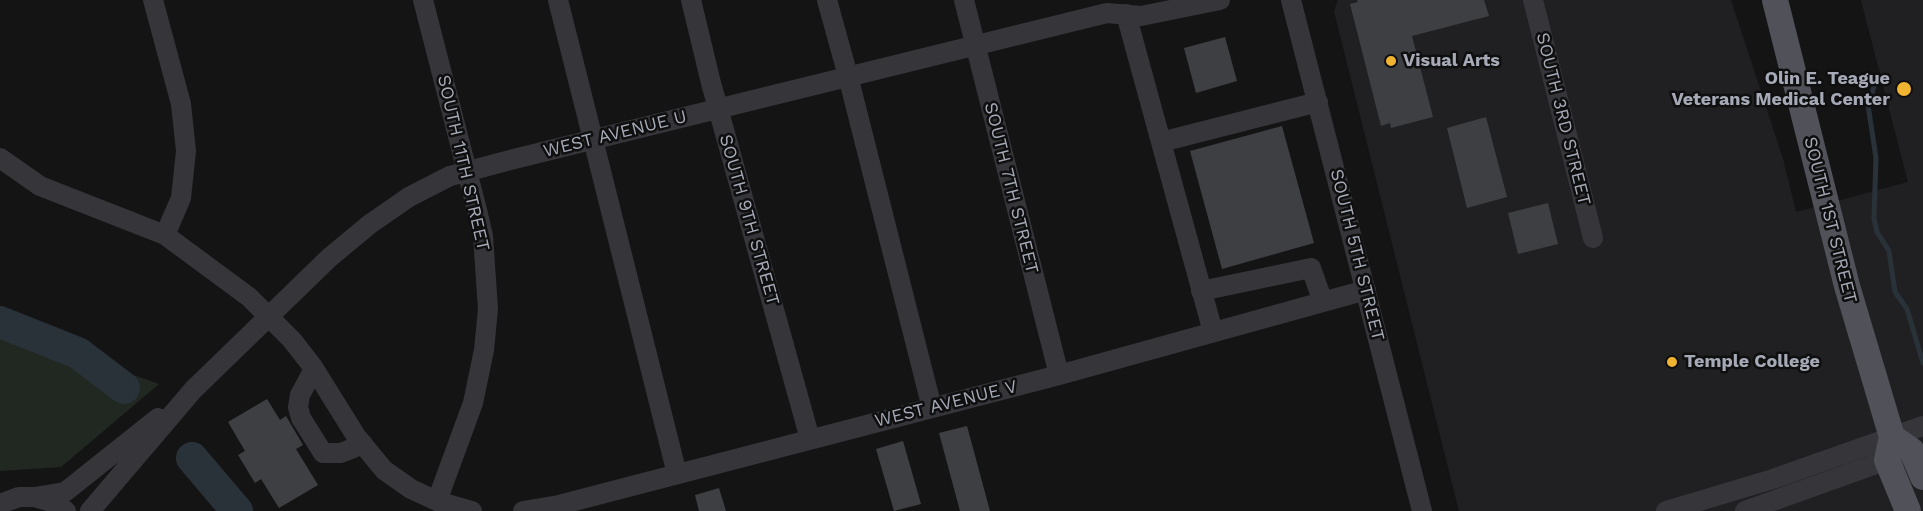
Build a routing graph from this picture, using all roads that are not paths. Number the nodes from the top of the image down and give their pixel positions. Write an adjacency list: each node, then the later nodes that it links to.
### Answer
1 (153, 0): 20 (street)
2 (423, 0): 19 (street, SOUTH 11TH STREET)
3 (558, 0): 16 (street)
4 (692, 0): 15 (street, SOUTH 9TH STREET)
5 (827, 0): 13 (street)
6 (964, 0): 12 (street, SOUTH 7TH STREET)
7 (1220, 0): 11 (street, WEST AVENUE U)
8 (1292, 0): 14 (street, SOUTH 5TH STREET)
9 (1533, 0): 21 (street, SOUTH 3RD STREET)
10 (1775, 0): 34 (main road, SOUTH 1ST STREET)
11 (1121, 6): 12 (street, WEST AVENUE U); 17 (street)
12 (975, 45): 13 (street, WEST AVENUE U); 28 (street, SOUTH 7TH STREET)
13 (848, 76): 15 (street, WEST AVENUE U); 30 (street)
14 (1318, 102): 17 (street); 22 (street, SOUTH 5TH STREET)
15 (718, 109): 16 (street, WEST AVENUE U); 32 (street, SOUTH 9TH STREET)
16 (593, 139): 19 (street, WEST AVENUE U); 35 (street)
17 (1161, 142): 23 (street)
18 (0, 158): 20 (street)
19 (467, 172): 25 (street, WEST AVENUE U); 38 (street, SOUTH 11TH STREET)
20 (165, 235): 25 (street)
21 (1593, 238)
22 (1366, 290): 24 (street, WEST AVENUE V); 44 (street, SOUTH 5TH STREET)
23 (1201, 291): 24 (street); 26 (street)
24 (1323, 302): 26 (street, WEST AVENUE V)
25 (269, 316): 27 (street); 29 (street, WEST AVENUE U)
26 (1213, 332): 28 (street, WEST AVENUE V)
27 (314, 369): 33 (street); 33 (street)
28 (1059, 375): 30 (street, WEST AVENUE V)
29 (193, 390): 37 (street, WEST AVENUE U); 41 (street, WEST AVENUE U)
30 (932, 408): 32 (street, WEST AVENUE V)
31 (1923, 426): 34 (street)
32 (810, 439): 35 (street, WEST AVENUE V)
33 (363, 444): 38 (street)
34 (1903, 449): 36 (main road, SOUTH 1ST STREET); 45 (street); 46 (street); 47 (main road, SOUTH 1ST STREET)
35 (677, 474): 43 (street, WEST AVENUE V)
36 (1923, 477)
37 (34, 497): 39 (street, WEST AVENUE U); 40 (street)
38 (437, 501): 42 (street)
39 (0, 504)
40 (66, 511)
41 (90, 511)
42 (471, 511)
43 (523, 511)
44 (1422, 511)
45 (1666, 511)
46 (1745, 511)
47 (1908, 511)

